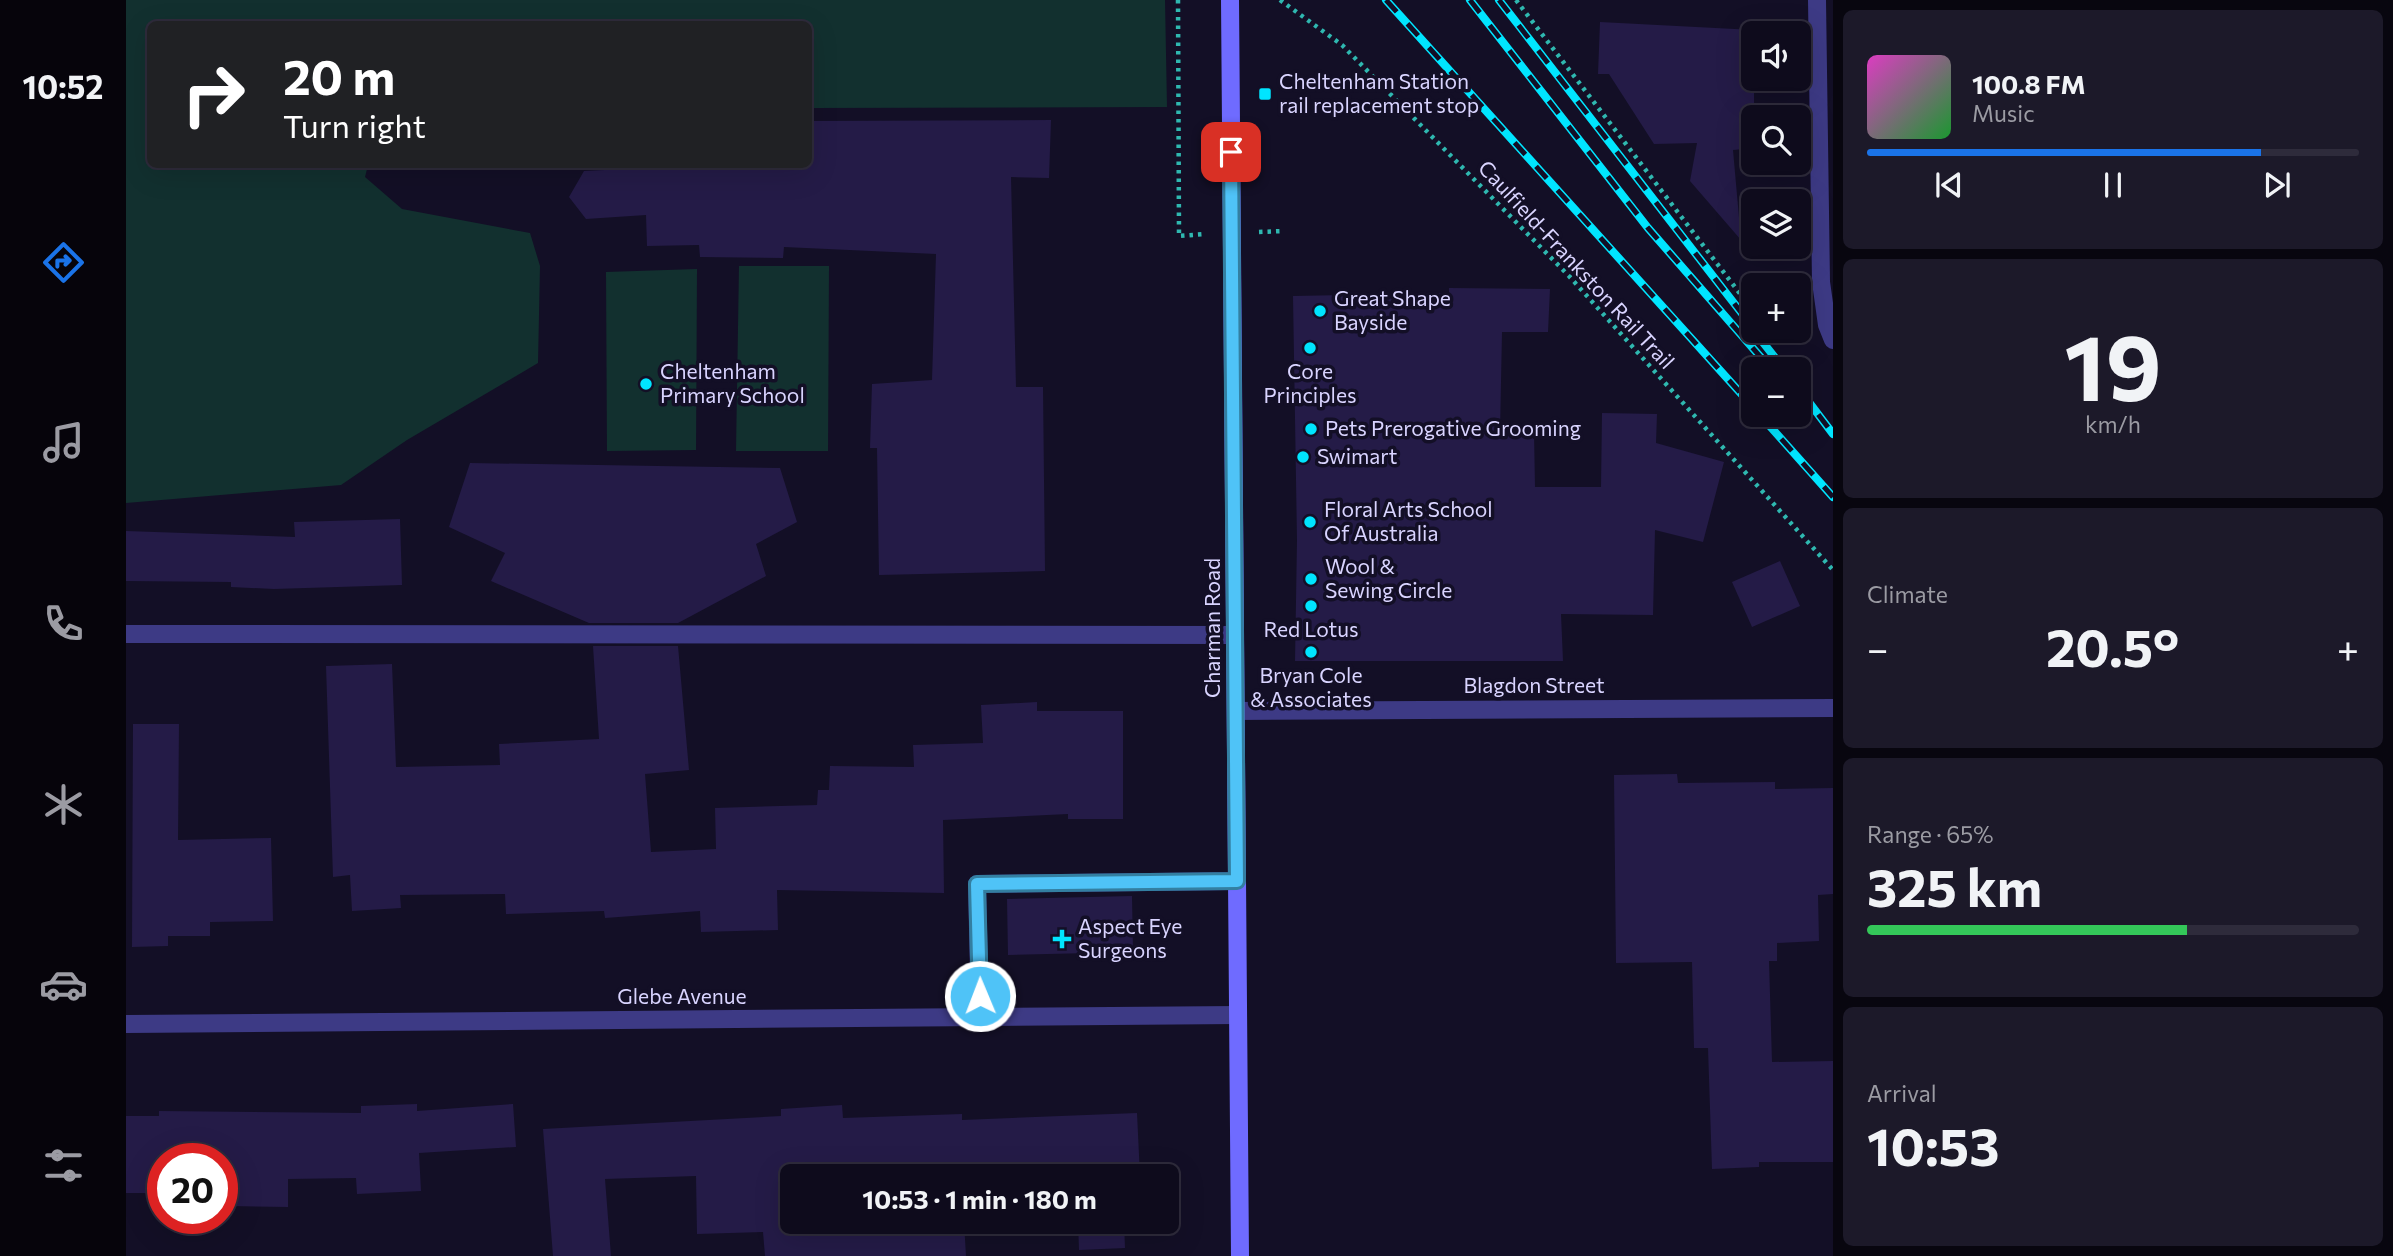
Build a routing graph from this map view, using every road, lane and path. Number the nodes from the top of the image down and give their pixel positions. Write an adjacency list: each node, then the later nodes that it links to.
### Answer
1 (1178, 0): 7 (path)
2 (1230, 0): 7 (main road, Charman Road)
3 (1279, 0): 10 (path, Caulfield-Frankston Rail Trail)
4 (1516, 0): 8 (path)
5 (1817, 0): 9 (street)
6 (1284, 231): 7 (path)
7 (1232, 232): 12 (main road, Charman Road)
8 (1741, 295)
9 (1833, 340)
10 (1833, 569)
11 (126, 634): 12 (street)
12 (1236, 635): 14 (main road, Charman Road)
13 (1833, 708): 14 (street, Blagdon Street)
14 (1236, 710): 15 (main road, Charman Road)
15 (1237, 881): 16 (main road, Charman Road); 17 (street)
16 (1238, 1015): 17 (street, Glebe Avenue); 19 (main road, Charman Road)
17 (980, 1018): 18 (street, Glebe Avenue)
18 (126, 1024)
19 (1240, 1256)

